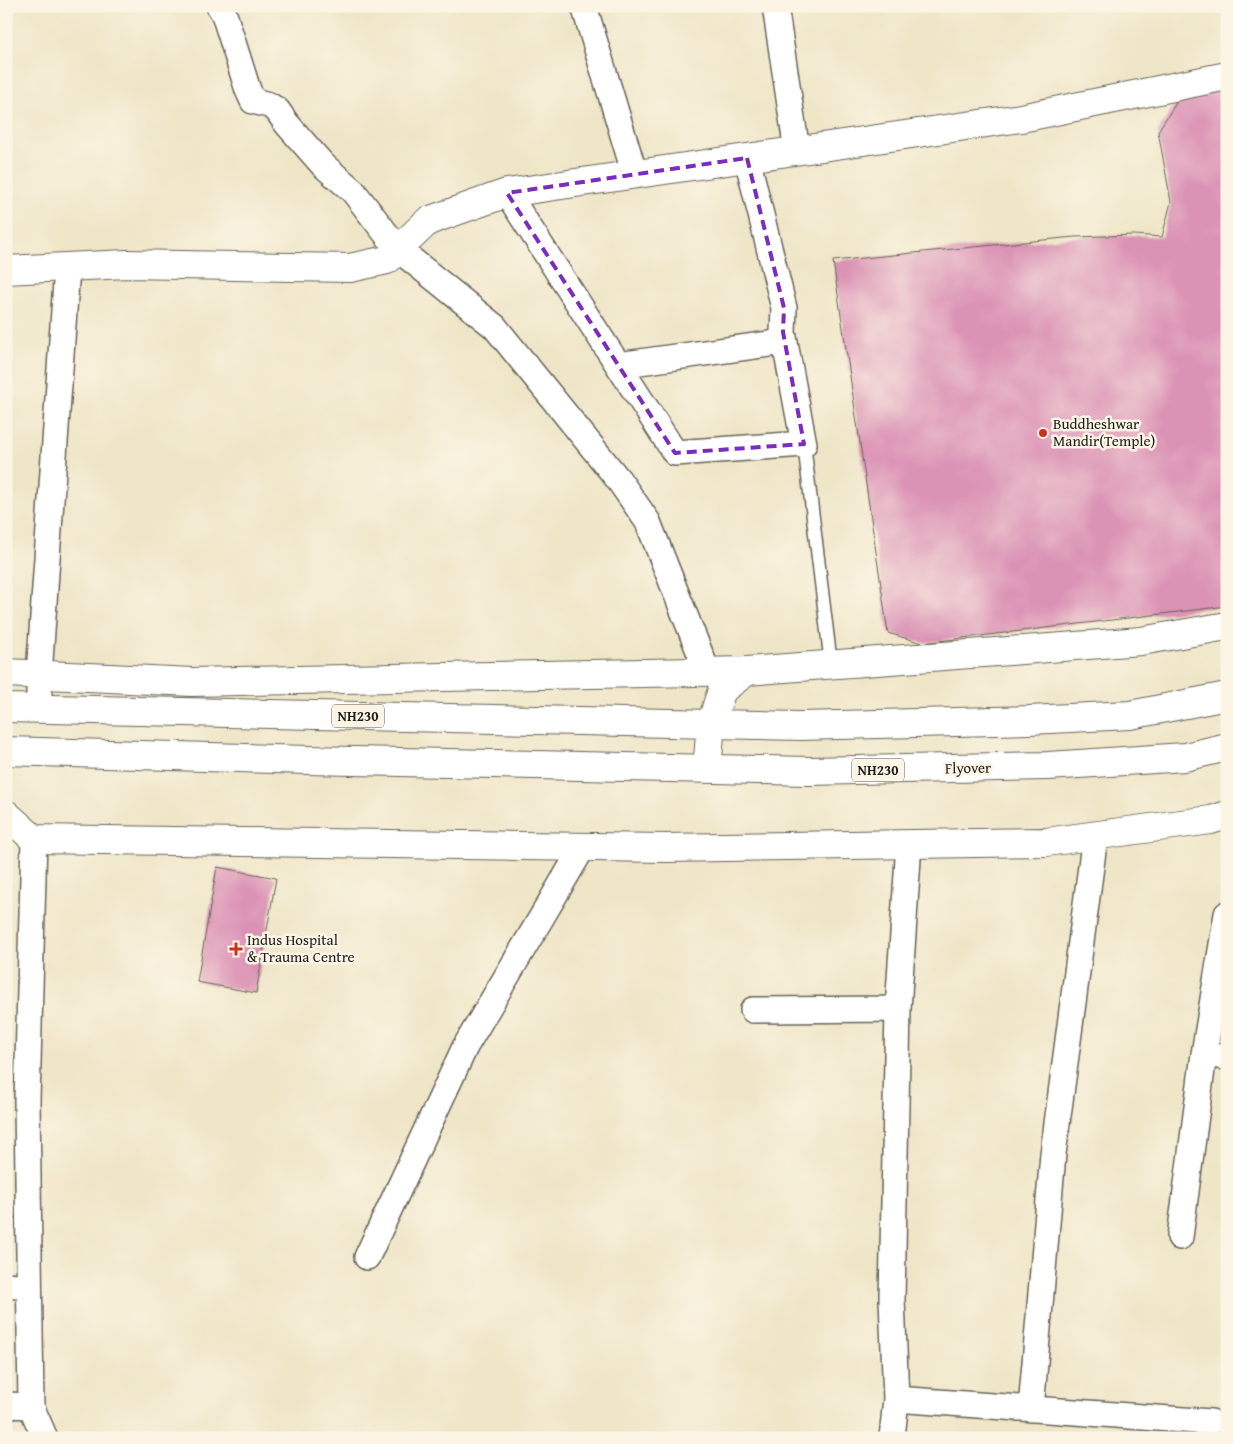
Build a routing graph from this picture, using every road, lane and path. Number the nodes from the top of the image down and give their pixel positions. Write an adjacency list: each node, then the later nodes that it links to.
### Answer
1 (219, 6): 9 (street)
2 (584, 6): 7 (street)
3 (775, 6): 5 (street)
4 (1227, 76): 5 (main road)
5 (797, 151): 6 (main road)
6 (747, 158): 7 (main road); 12 (street)
7 (635, 175): 8 (main road)
8 (507, 193): 9 (main road); 13 (street)
9 (398, 249): 10 (main road); 17 (street)
10 (67, 267): 11 (main road); 20 (street)
11 (6, 270)
12 (784, 342): 13 (street); 14 (street)
13 (618, 365): 14 (street)
14 (804, 444): 16 (lane)
15 (1227, 626): 16 (main road)
16 (831, 664): 18 (main road)
17 (707, 671): 18 (main road); 20 (main road)
18 (747, 671): 24 (main road)
19 (6, 673): 20 (main road)
20 (39, 675): 23 (street)
21 (1227, 696): 24 (main road, NH230)
22 (6, 708): 23 (main road, NH230)
23 (39, 709): 24 (main road, NH230)
24 (711, 724): 27 (main road)
25 (1227, 747): 27 (main road, Flyover / NH230)
26 (6, 751): 27 (main road, NH230)
27 (707, 769)
28 (6, 814): 32 (main road)
29 (1227, 815): 30 (main road)
30 (1095, 836): 33 (main road); 45 (street)
31 (6, 838): 32 (main road)
32 (34, 839): 34 (main road); 41 (street)
33 (909, 844): 34 (main road); 36 (street)
34 (583, 847): 40 (street)
35 (1227, 914): 38 (street)
36 (898, 1009): 37 (street); 42 (street)
37 (753, 1010)
38 (1215, 1055): 39 (street)
39 (1180, 1237)
40 (367, 1257)
41 (18, 1286): 44 (street)
42 (896, 1398): 45 (street); 48 (street)
43 (6, 1405): 44 (street)
44 (31, 1406): 47 (street)
45 (1031, 1409): 46 (street)
46 (1211, 1422)
47 (45, 1438)
48 (892, 1438)

